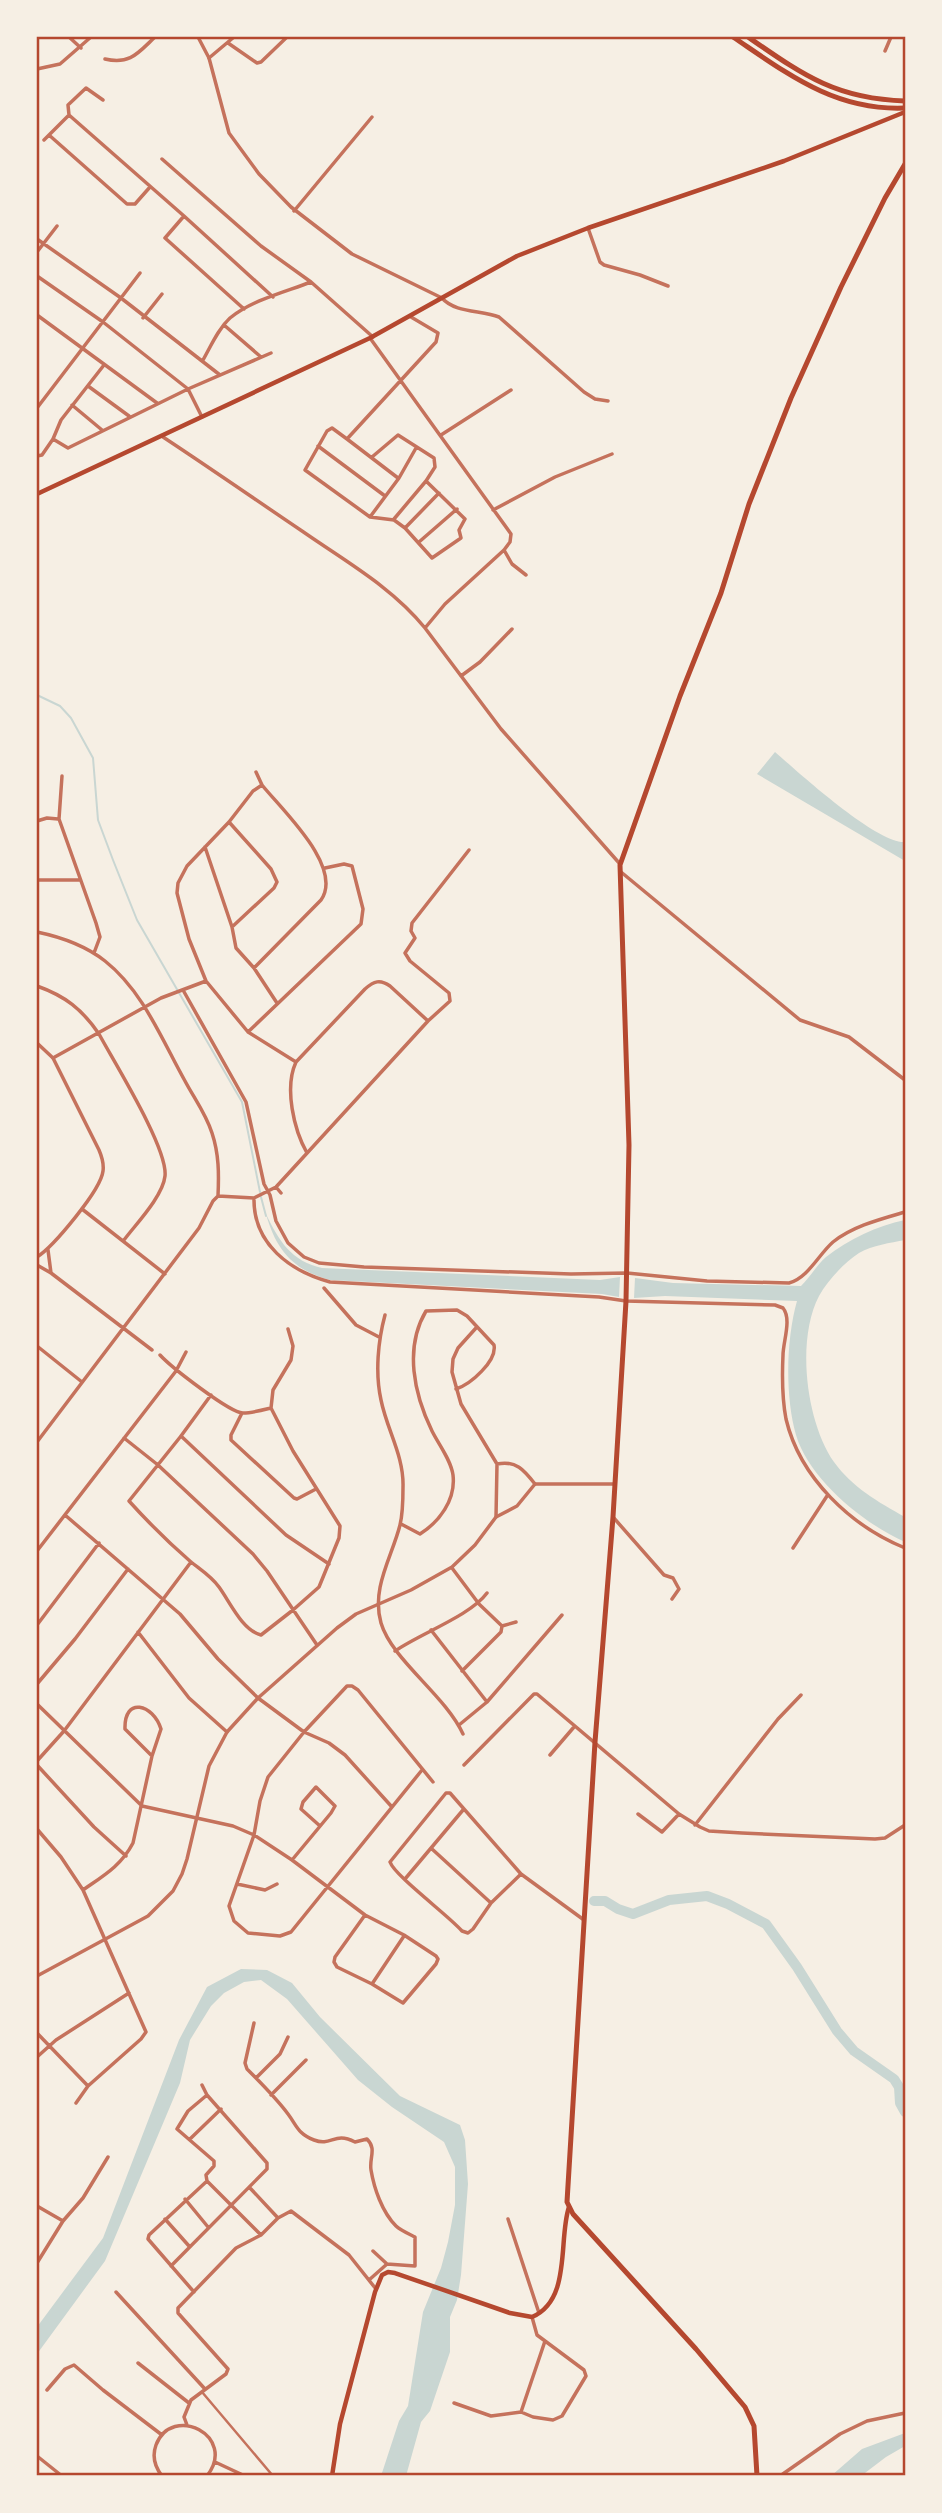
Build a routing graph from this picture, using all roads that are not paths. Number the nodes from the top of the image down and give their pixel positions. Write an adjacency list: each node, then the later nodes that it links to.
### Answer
1 (69, 37): 11 (street)
2 (91, 37): 11 (street)
3 (155, 37): 14 (street)
4 (198, 37): 13 (street)
5 (234, 37): 10 (street)
6 (287, 37): 10 (street)
7 (733, 37): 18 (main road)
8 (748, 37): 17 (main road)
9 (891, 37): 12 (street)
10 (228, 43): 13 (street)
11 (81, 48): 15 (street)
12 (885, 51)
13 (209, 58): 26 (street)
14 (105, 59)
15 (37, 69)
16 (103, 100): 19 (street)
17 (905, 101)
18 (905, 111): 29 (main road)
19 (69, 116): 21 (street); 25 (street)
20 (372, 117): 26 (street)
21 (49, 135): 22 (street); 25 (street)
22 (44, 140)
23 (162, 159): 35 (street)
24 (905, 164): 99 (main road)
25 (150, 187): 27 (street)
26 (295, 211): 40 (street)
27 (184, 216): 38 (street); 41 (street)
28 (57, 226): 31 (street)
29 (588, 228): 36 (street); 40 (main road)
30 (37, 239): 31 (street)
31 (43, 244): 32 (street); 39 (street)
32 (37, 252)
33 (140, 273): 39 (street)
34 (37, 276): 45 (street)
35 (311, 282): 38 (street); 47 (street)
36 (668, 286)
37 (162, 294): 43 (street)
38 (272, 297): 41 (street)
39 (121, 298): 43 (street); 45 (street)
40 (442, 298): 44 (main road); 58 (street)
41 (244, 309): 46 (street)
42 (37, 315): 48 (street)
43 (144, 317): 51 (street)
44 (411, 317): 47 (main road); 54 (street)
45 (103, 322): 48 (street); 56 (street)
46 (224, 325): 50 (street); 51 (street)
47 (372, 337): 54 (street); 63 (main road)
48 (81, 348): 52 (street); 61 (street)
49 (271, 353): 50 (street)
50 (261, 357): 53 (street)
51 (203, 360): 53 (street)
52 (104, 365): 55 (street); 59 (street)
53 (220, 375): 56 (street)
54 (399, 379): 65 (street); 68 (street)
55 (89, 386): 60 (street); 62 (street)
56 (188, 389): 59 (street); 63 (street)
57 (511, 390): 65 (street)
58 (608, 401)
59 (157, 403): 62 (street)
60 (72, 405): 64 (street); 67 (street)
61 (37, 407)
62 (130, 416): 64 (street)
63 (202, 418): 66 (main road)
64 (102, 430): 67 (street)
65 (441, 435): 80 (street)
66 (163, 437): 77 (main road); 87 (street)
67 (53, 439): 72 (street)
68 (347, 439): 69 (street); 73 (street)
69 (318, 446): 78 (street); 81 (street)
70 (416, 448): 73 (street); 74 (street); 75 (street)
71 (612, 454): 80 (street)
72 (37, 456)
73 (372, 457): 74 (street)
74 (398, 478): 78 (street)
75 (426, 481): 76 (street); 82 (street)
76 (439, 493): 79 (street); 83 (street)
77 (37, 494)
78 (385, 496): 81 (street)
79 (457, 509): 84 (street); 84 (street)
80 (493, 510): 85 (street)
81 (370, 517): 82 (street)
82 (394, 520): 83 (street)
83 (405, 528): 84 (street)
84 (418, 543)
85 (504, 550): 86 (street); 87 (street)
86 (526, 575)
87 (425, 628): 89 (street)
88 (512, 629): 89 (street)
89 (461, 676): 99 (street)
90 (256, 772): 92 (street)
91 (62, 776): 93 (street)
92 (262, 785): 95 (street); 98 (street)
93 (59, 819): 94 (street); 101 (street)
94 (37, 821)
95 (229, 822): 96 (street); 102 (street)
96 (205, 847): 102 (street); 106 (street)
97 (469, 850): 111 (street)
98 (325, 868): 105 (street); 109 (street)
99 (620, 869): 117 (street); 131 (main road)
100 (37, 880): 101 (street)
101 (80, 880): 104 (street)
102 (232, 927): 105 (street)
103 (37, 932): 104 (street)
104 (94, 953): 110 (street)
105 (254, 968): 109 (street)
106 (206, 981): 108 (street); 112 (street)
107 (37, 986): 113 (street)
108 (182, 990): 110 (street); 121 (street)
109 (277, 1003): 112 (street)
110 (145, 1007): 113 (street); 122 (street)
111 (428, 1021): 116 (street); 118 (street)
112 (248, 1032): 116 (street)
113 (99, 1034): 115 (street); 126 (street)
114 (37, 1043): 115 (street)
115 (52, 1058): 124 (street)
116 (296, 1062): 118 (street)
117 (905, 1080)
118 (307, 1153): 119 (street)
119 (276, 1187): 120 (street); 121 (street)
120 (281, 1193)
121 (267, 1194): 123 (street); 131 (street)
122 (218, 1196): 123 (street); 132 (street)
123 (254, 1198): 134 (street)
124 (82, 1209): 126 (street); 127 (street)
125 (905, 1212): 131 (street)
126 (124, 1240): 132 (street)
127 (48, 1250): 128 (street); 130 (street)
128 (37, 1257)
129 (37, 1265): 130 (street)
130 (51, 1273): 136 (street)
131 (627, 1273): 134 (main road)
132 (165, 1274): 136 (street)
133 (324, 1288): 139 (street)
134 (626, 1301): 156 (main road); 158 (street)
135 (385, 1315): 139 (street)
136 (124, 1328): 141 (street); 145 (street)
137 (476, 1328): 146 (street); 146 (street); 162 (street)
138 (288, 1329): 148 (street)
139 (379, 1338): 162 (street)
140 (37, 1346): 145 (street)
141 (152, 1350)
142 (186, 1352): 144 (street)
143 (160, 1355): 144 (street)
144 (176, 1371): 147 (street); 151 (street)
145 (82, 1382): 152 (street)
146 (456, 1389): 153 (street)
147 (211, 1395): 149 (street); 150 (street)
148 (271, 1408): 149 (street); 157 (street)
149 (242, 1413): 157 (street)
150 (181, 1437): 154 (street); 168 (street)
151 (124, 1438): 154 (street); 159 (street)
152 (37, 1442)
153 (497, 1464): 155 (street); 160 (street)
154 (158, 1465): 167 (street); 176 (street)
155 (535, 1484): 156 (street); 160 (street)
156 (614, 1484): 161 (main road)
157 (316, 1489): 168 (street)
158 (827, 1496): 164 (street); 165 (street)
159 (65, 1515): 163 (street); 166 (street)
160 (496, 1517): 169 (street)
161 (613, 1517): 173 (street); 197 (main road)
162 (401, 1524): 174 (street)
163 (99, 1543): 170 (street); 179 (street)
164 (793, 1548)
165 (905, 1548)
166 (37, 1552)
167 (191, 1562): 172 (street); 176 (street)
168 (328, 1564): 176 (street)
169 (452, 1567): 174 (street); 175 (street)
170 (128, 1569): 172 (street); 186 (street)
171 (487, 1593): 175 (street)
172 (163, 1599): 182 (street); 188 (street)
173 (672, 1599)
174 (379, 1604): 183 (street); 184 (street)
175 (479, 1604): 180 (street); 181 (street)
176 (293, 1610): 183 (street)
177 (562, 1615): 189 (street)
178 (516, 1622): 180 (street)
179 (37, 1625)
180 (502, 1626): 185 (street)
181 (431, 1630): 184 (street); 185 (street)
182 (138, 1632): 193 (street); 194 (street)
183 (317, 1646): 188 (street)
184 (395, 1651): 191 (street)
185 (462, 1671): 189 (street)
186 (37, 1684)
187 (801, 1695): 211 (street)
188 (258, 1698): 194 (street); 195 (street)
189 (487, 1702): 191 (street)
190 (37, 1704): 193 (street)
191 (459, 1725): 196 (street)
192 (574, 1727): 197 (street); 198 (street); 201 (street)
193 (64, 1731): 200 (street); 204 (street)
194 (227, 1732): 209 (street)
195 (304, 1732): 202 (street); 205 (street); 214 (street)
196 (463, 1734)
197 (595, 1742): 208 (street); 228 (main road)
198 (550, 1755)
199 (152, 1756): 199 (street); 204 (street)
200 (37, 1763): 216 (street)
201 (464, 1766)
202 (422, 1770): 203 (street); 205 (street)
203 (433, 1782)
204 (142, 1806): 209 (street); 216 (street)
205 (391, 1807): 222 (street)
206 (463, 1810): 215 (street); 218 (street); 219 (street)
207 (638, 1814): 208 (street)
208 (679, 1814): 211 (street)
209 (197, 1818): 214 (street); 230 (street)
210 (905, 1824): 211 (street)
211 (695, 1825)
212 (320, 1826): 212 (street); 217 (street)
213 (37, 1829): 223 (street)
214 (254, 1835): 217 (street); 220 (street)
215 (432, 1849): 219 (street); 224 (street)
216 (126, 1856): 223 (street)
217 (292, 1860): 222 (street)
218 (521, 1874): 224 (street); 228 (street)
219 (405, 1879): 224 (street)
220 (237, 1884): 221 (street); 222 (street)
221 (277, 1884)
222 (326, 1888): 227 (street)
223 (83, 1890): 230 (street)
224 (491, 1903)
225 (37, 1906): 226 (street)
226 (37, 1914)
227 (365, 1915): 229 (street); 232 (street)
228 (584, 1920): 254 (main road)
229 (404, 1935): 232 (street); 232 (street)
230 (104, 1941): 231 (street); 233 (street)
231 (37, 1976)
232 (372, 1984)
233 (129, 1993): 237 (street); 242 (street)
234 (254, 2023): 240 (street)
235 (37, 2033): 237 (street)
236 (288, 2037): 240 (street)
237 (48, 2048): 238 (street); 242 (street)
238 (37, 2057)
239 (306, 2060): 244 (street)
240 (256, 2078): 244 (street)
241 (202, 2085): 243 (street)
242 (88, 2086): 245 (street)
243 (207, 2095): 246 (street); 247 (street)
244 (271, 2095): 264 (street)
245 (76, 2104)
246 (221, 2109): 247 (street); 250 (street)
247 (190, 2139): 249 (street)
248 (108, 2157): 258 (street)
249 (207, 2181): 251 (street); 253 (street)
250 (250, 2188): 253 (street); 255 (street)
251 (185, 2199): 256 (street); 259 (street)
252 (37, 2206): 258 (street)
253 (232, 2206): 259 (street); 260 (street)
254 (569, 2207): 270 (main road); 290 (main road)
255 (278, 2218): 260 (street); 266 (street)
256 (165, 2219): 261 (street); 265 (street)
257 (508, 2220): 270 (street)
258 (64, 2221): 263 (street)
259 (209, 2228): 261 (street)
260 (261, 2235): 269 (street)
261 (189, 2246): 265 (street)
262 (373, 2251): 264 (street)
263 (37, 2263)
264 (387, 2264): 266 (street)
265 (171, 2266): 269 (street)
266 (369, 2280): 267 (street)
267 (376, 2289): 271 (main road); 289 (main road)
268 (116, 2292): 275 (street)
269 (194, 2292): 275 (street)
270 (539, 2313): 271 (main road)
271 (532, 2318): 272 (street)
272 (545, 2341): 278 (street); 278 (street)
273 (138, 2363): 276 (street)
274 (47, 2390): 281 (street)
275 (203, 2391): 276 (street); 288 (street)
276 (189, 2403): 280 (street)
277 (454, 2403): 278 (street)
278 (521, 2412)
279 (905, 2413): 291 (street)
280 (187, 2425): 281 (street); 283 (street)
281 (162, 2435): 285 (street)
282 (37, 2456): 284 (street)
283 (215, 2462): 286 (street); 287 (street)
284 (62, 2476)
285 (162, 2476)
286 (207, 2476)
287 (245, 2476)
288 (273, 2476)
289 (332, 2476)
290 (757, 2476)
291 (780, 2476)

